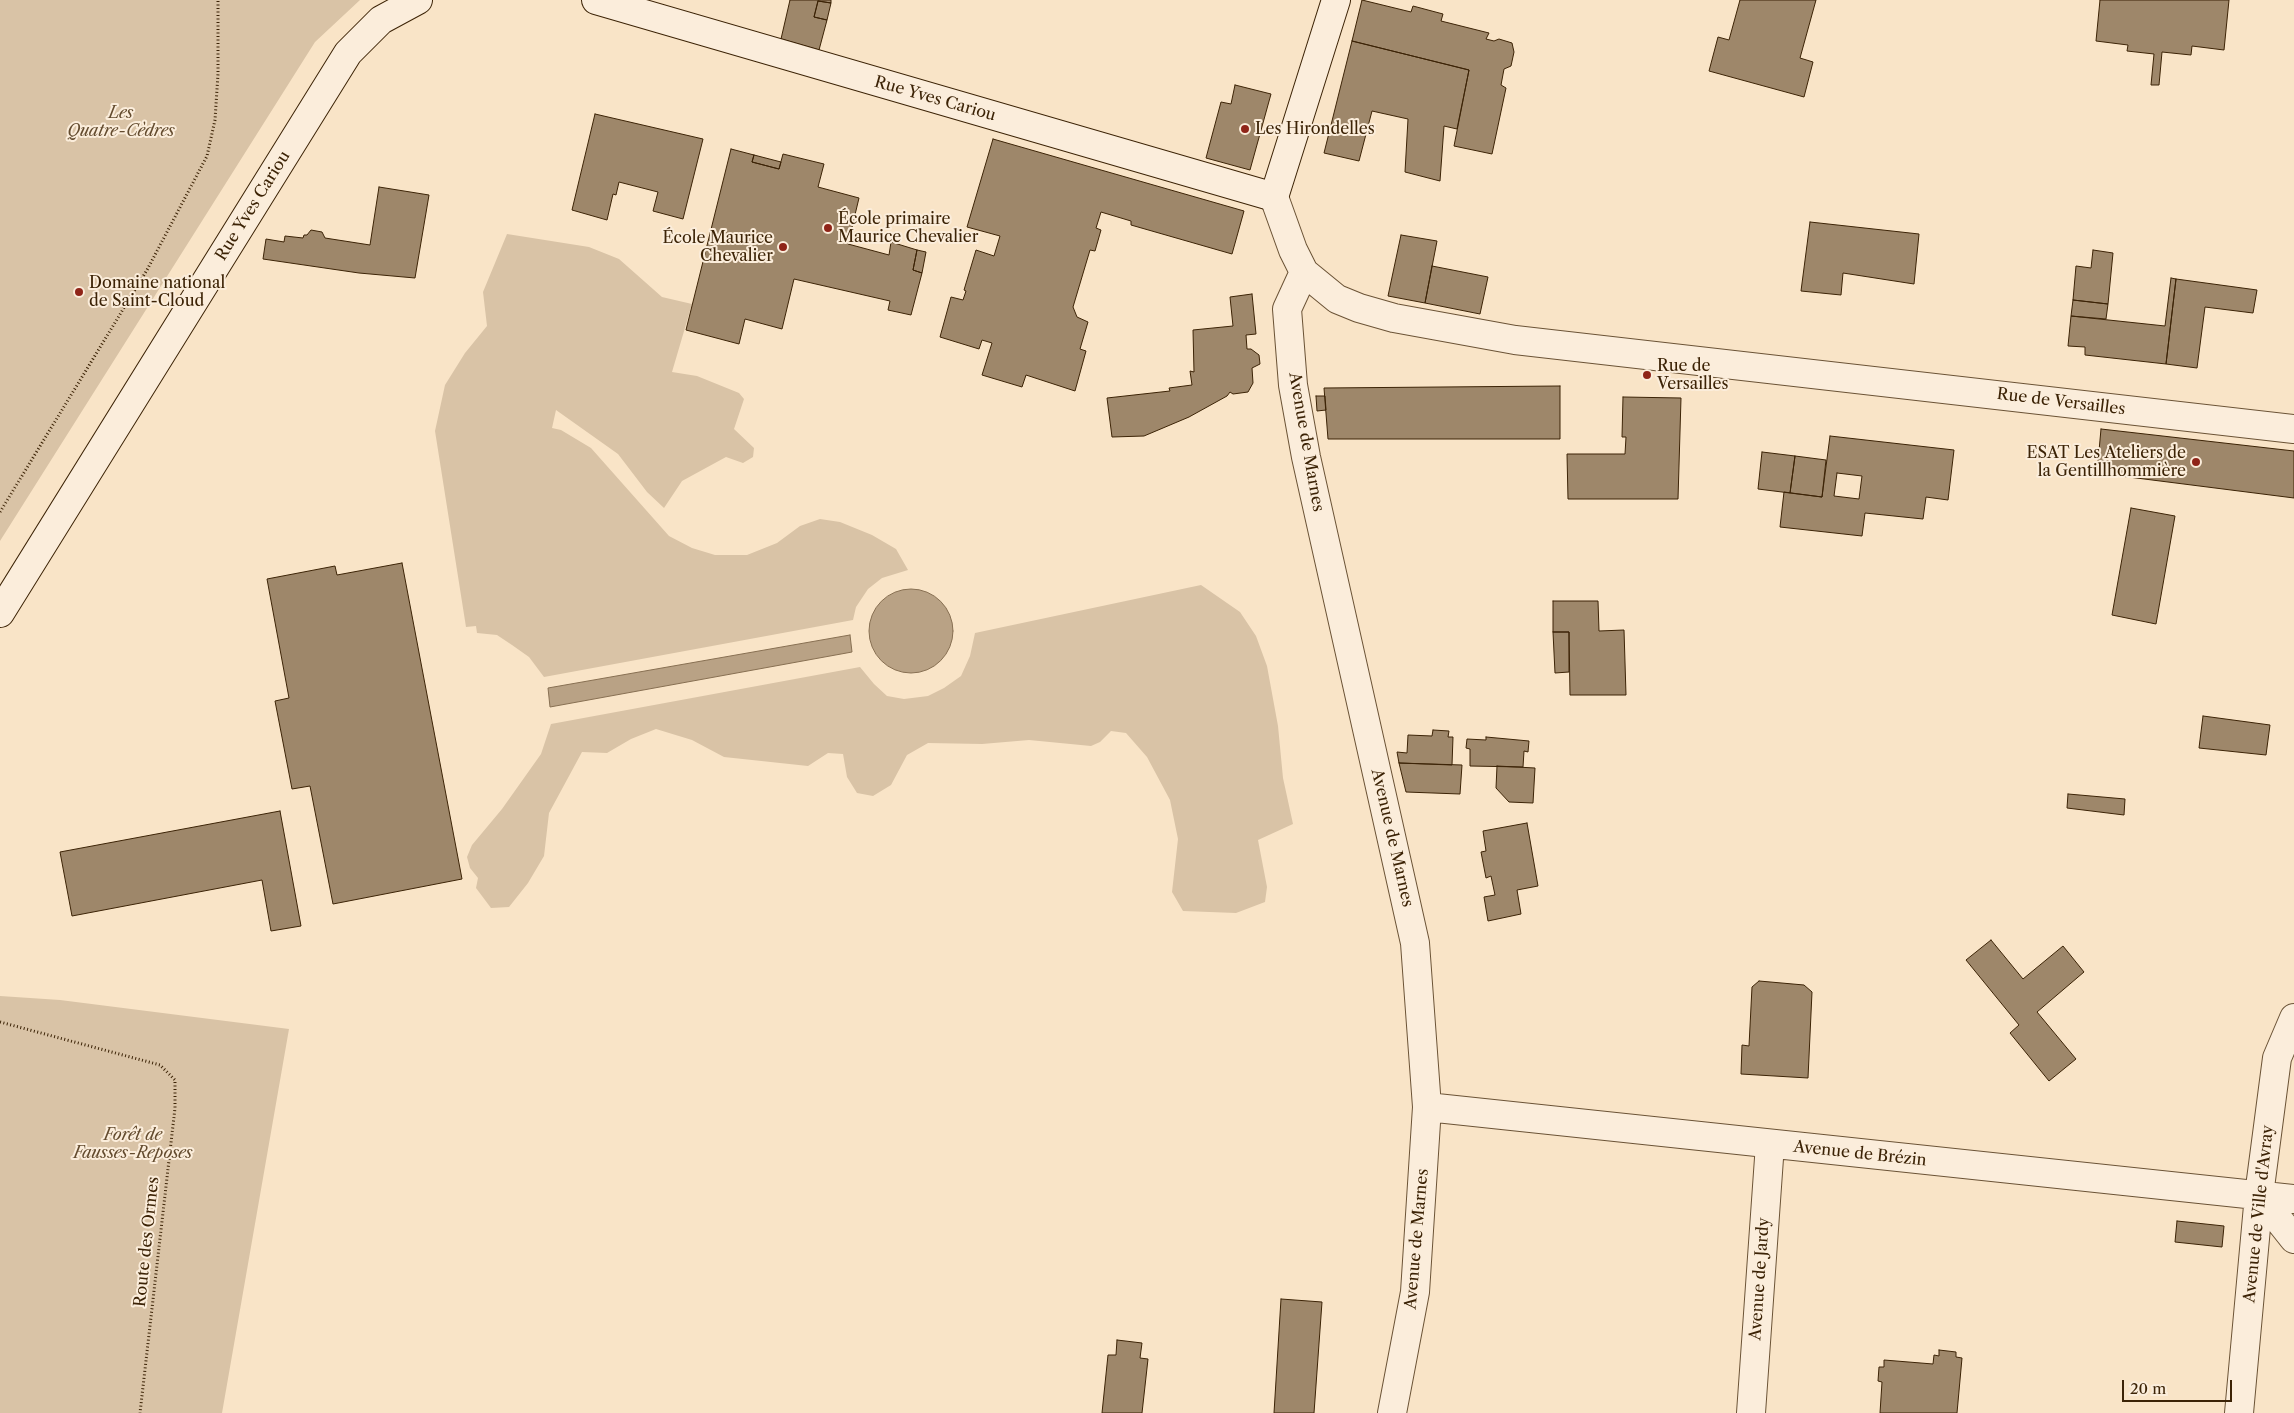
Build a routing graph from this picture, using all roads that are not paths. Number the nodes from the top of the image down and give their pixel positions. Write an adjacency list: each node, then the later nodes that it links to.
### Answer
1 (418, 0): 7 (street, Rue Yves Cariou)
2 (596, 0): 4 (street, Rue Yves Cariou)
3 (1336, 0): 4 (street)
4 (1274, 197): 5 (street)
5 (1304, 272): 6 (street, Rue de Versailles); 9 (street, Avenue de Marnes)
6 (2294, 428)
7 (0, 613)
8 (2294, 1018): 11 (street, Avenue de Ville d'Avray)
9 (1426, 1107): 10 (street, Avenue de Brézin); 14 (street, Avenue de Marnes)
10 (1770, 1144): 11 (street, Avenue de Brézin); 15 (street, Avenue de Jardy)
11 (2259, 1195): 12 (street, Avenue de Brézin); 13 (street); 16 (street, Avenue de Ville d'Avray)
12 (2294, 1199)
13 (2294, 1239)
14 (1392, 1413)
15 (1751, 1413)
16 (2239, 1413)

